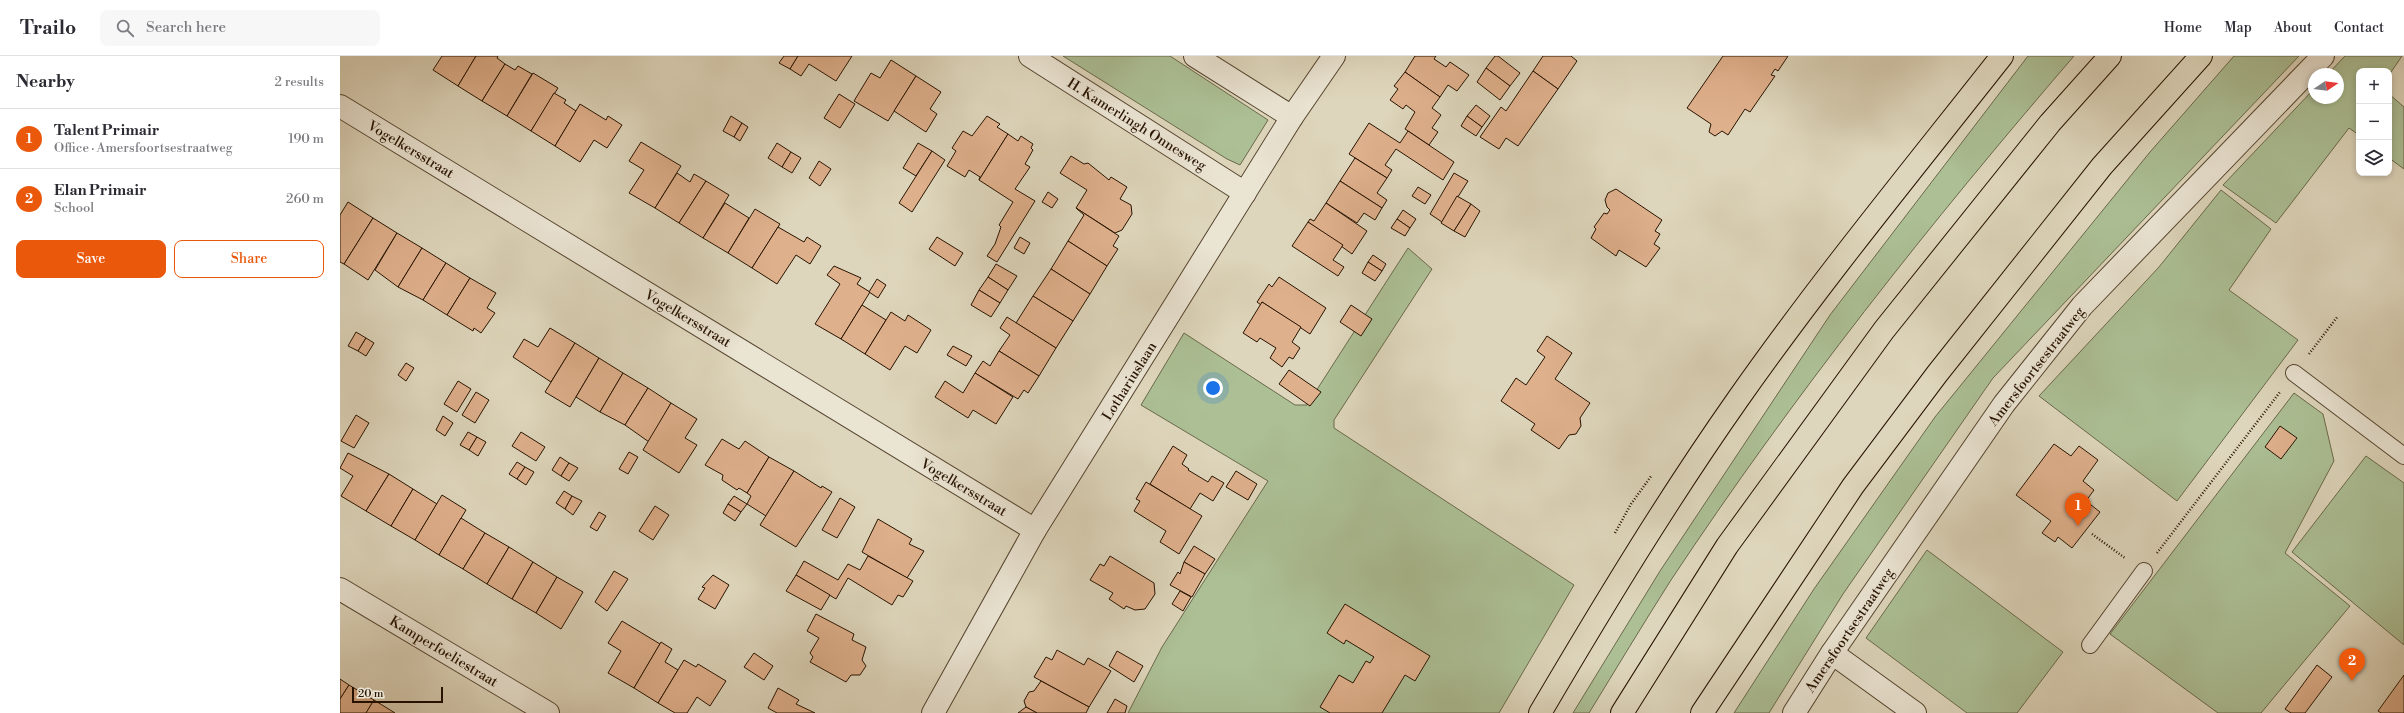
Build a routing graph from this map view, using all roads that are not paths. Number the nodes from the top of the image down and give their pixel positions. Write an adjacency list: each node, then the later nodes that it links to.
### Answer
1 (1030, 56): 10 (street, H. Kamerlingh Onnesweg)
2 (1194, 56): 9 (street)
3 (1334, 56): 9 (street, Lothariuslaan)
4 (2002, 56): 20 (main road)
5 (2110, 56): 21 (main road)
6 (2200, 56): 22 (main road)
7 (2323, 56): 17 (street, Amersfoortsestraatweg)
8 (340, 106): 13 (street, Vogelkersstraat)
9 (1292, 117): 10 (street, Lothariuslaan)
10 (1245, 193): 13 (street, Lothariuslaan)
11 (2294, 373): 12 (lane)
12 (2404, 456)
13 (1035, 530): 19 (street, Lothariuslaan)
14 (2144, 571): 16 (lane)
15 (340, 589): 18 (street, Kamperfoeliestraat)
16 (2090, 645)
17 (1832, 653): 23 (street, Amersfoortsestraatweg); 24 (street)
18 (548, 713)
19 (933, 713)
20 (1540, 713)
21 (1622, 713)
22 (1702, 713)
23 (1794, 713)
24 (1915, 713)

